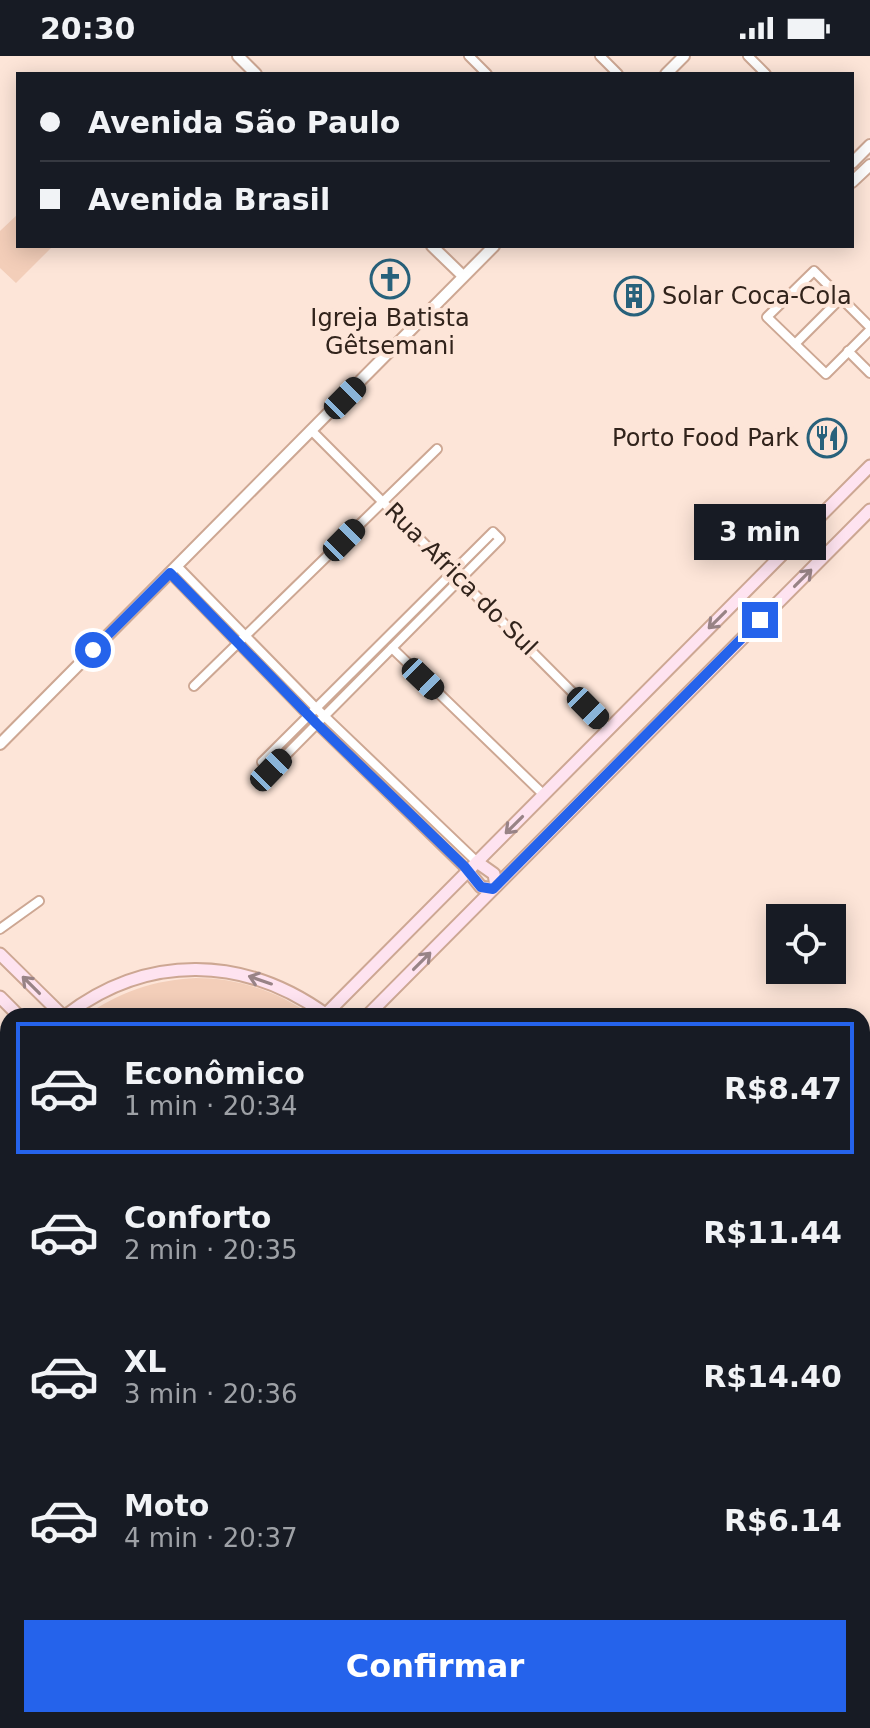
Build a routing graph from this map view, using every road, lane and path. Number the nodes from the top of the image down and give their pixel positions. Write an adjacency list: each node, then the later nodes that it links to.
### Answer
1 (238, 56): 5 (street)
2 (469, 56): 6 (street)
3 (684, 56): 7 (street)
4 (748, 56): 8 (street)
5 (254, 72)
6 (485, 72)
7 (668, 72)
8 (764, 72)
9 (870, 145): 10 (street)
10 (854, 160)
11 (434, 248): 13 (street)
12 (492, 248): 13 (street)
13 (463, 276): 19 (street)
14 (841, 298): 15 (street); 16 (street); 16 (street)
15 (870, 328): 17 (street)
16 (795, 344): 17 (street)
17 (848, 351): 18 (street)
18 (870, 373)
19 (311, 430): 22 (street, Rua Africa do Sul); 24 (street)
20 (437, 449): 22 (street)
21 (870, 466): 33 (main road, one-way to 33)
22 (383, 501): 25 (street, Rua Africa do Sul); 27 (street)
23 (870, 510): 37 (main road, one-way to 23)
24 (174, 569): 27 (street); 34 (street)
25 (453, 571): 26 (street, Rua Africa do Sul); 26 (street); 30 (street)
26 (460, 578): 28 (street); 33 (street, Rua Africa do Sul)
27 (241, 640): 29 (street); 30 (street)
28 (392, 648): 31 (street); 35 (street)
29 (194, 686)
30 (313, 712): 31 (street); 32 (street); 32 (street)
31 (324, 716): 32 (street); 36 (street)
32 (317, 724): 36 (street)
33 (609, 729): 35 (main road)
34 (0, 744)
35 (544, 795): 36 (main road, one-way to 36)
36 (472, 866): 37 (main road); 37 (main road); 44 (main road)
37 (495, 888): 45 (main road, one-way to 37)
38 (39, 901): 39 (street)
39 (0, 929)
40 (0, 954): 41 (main road, one-way to 40)
41 (56, 1008)
42 (76, 1008): 43 (main road, one-way to 42)
43 (314, 1008)
44 (333, 1008)
45 (375, 1008)

